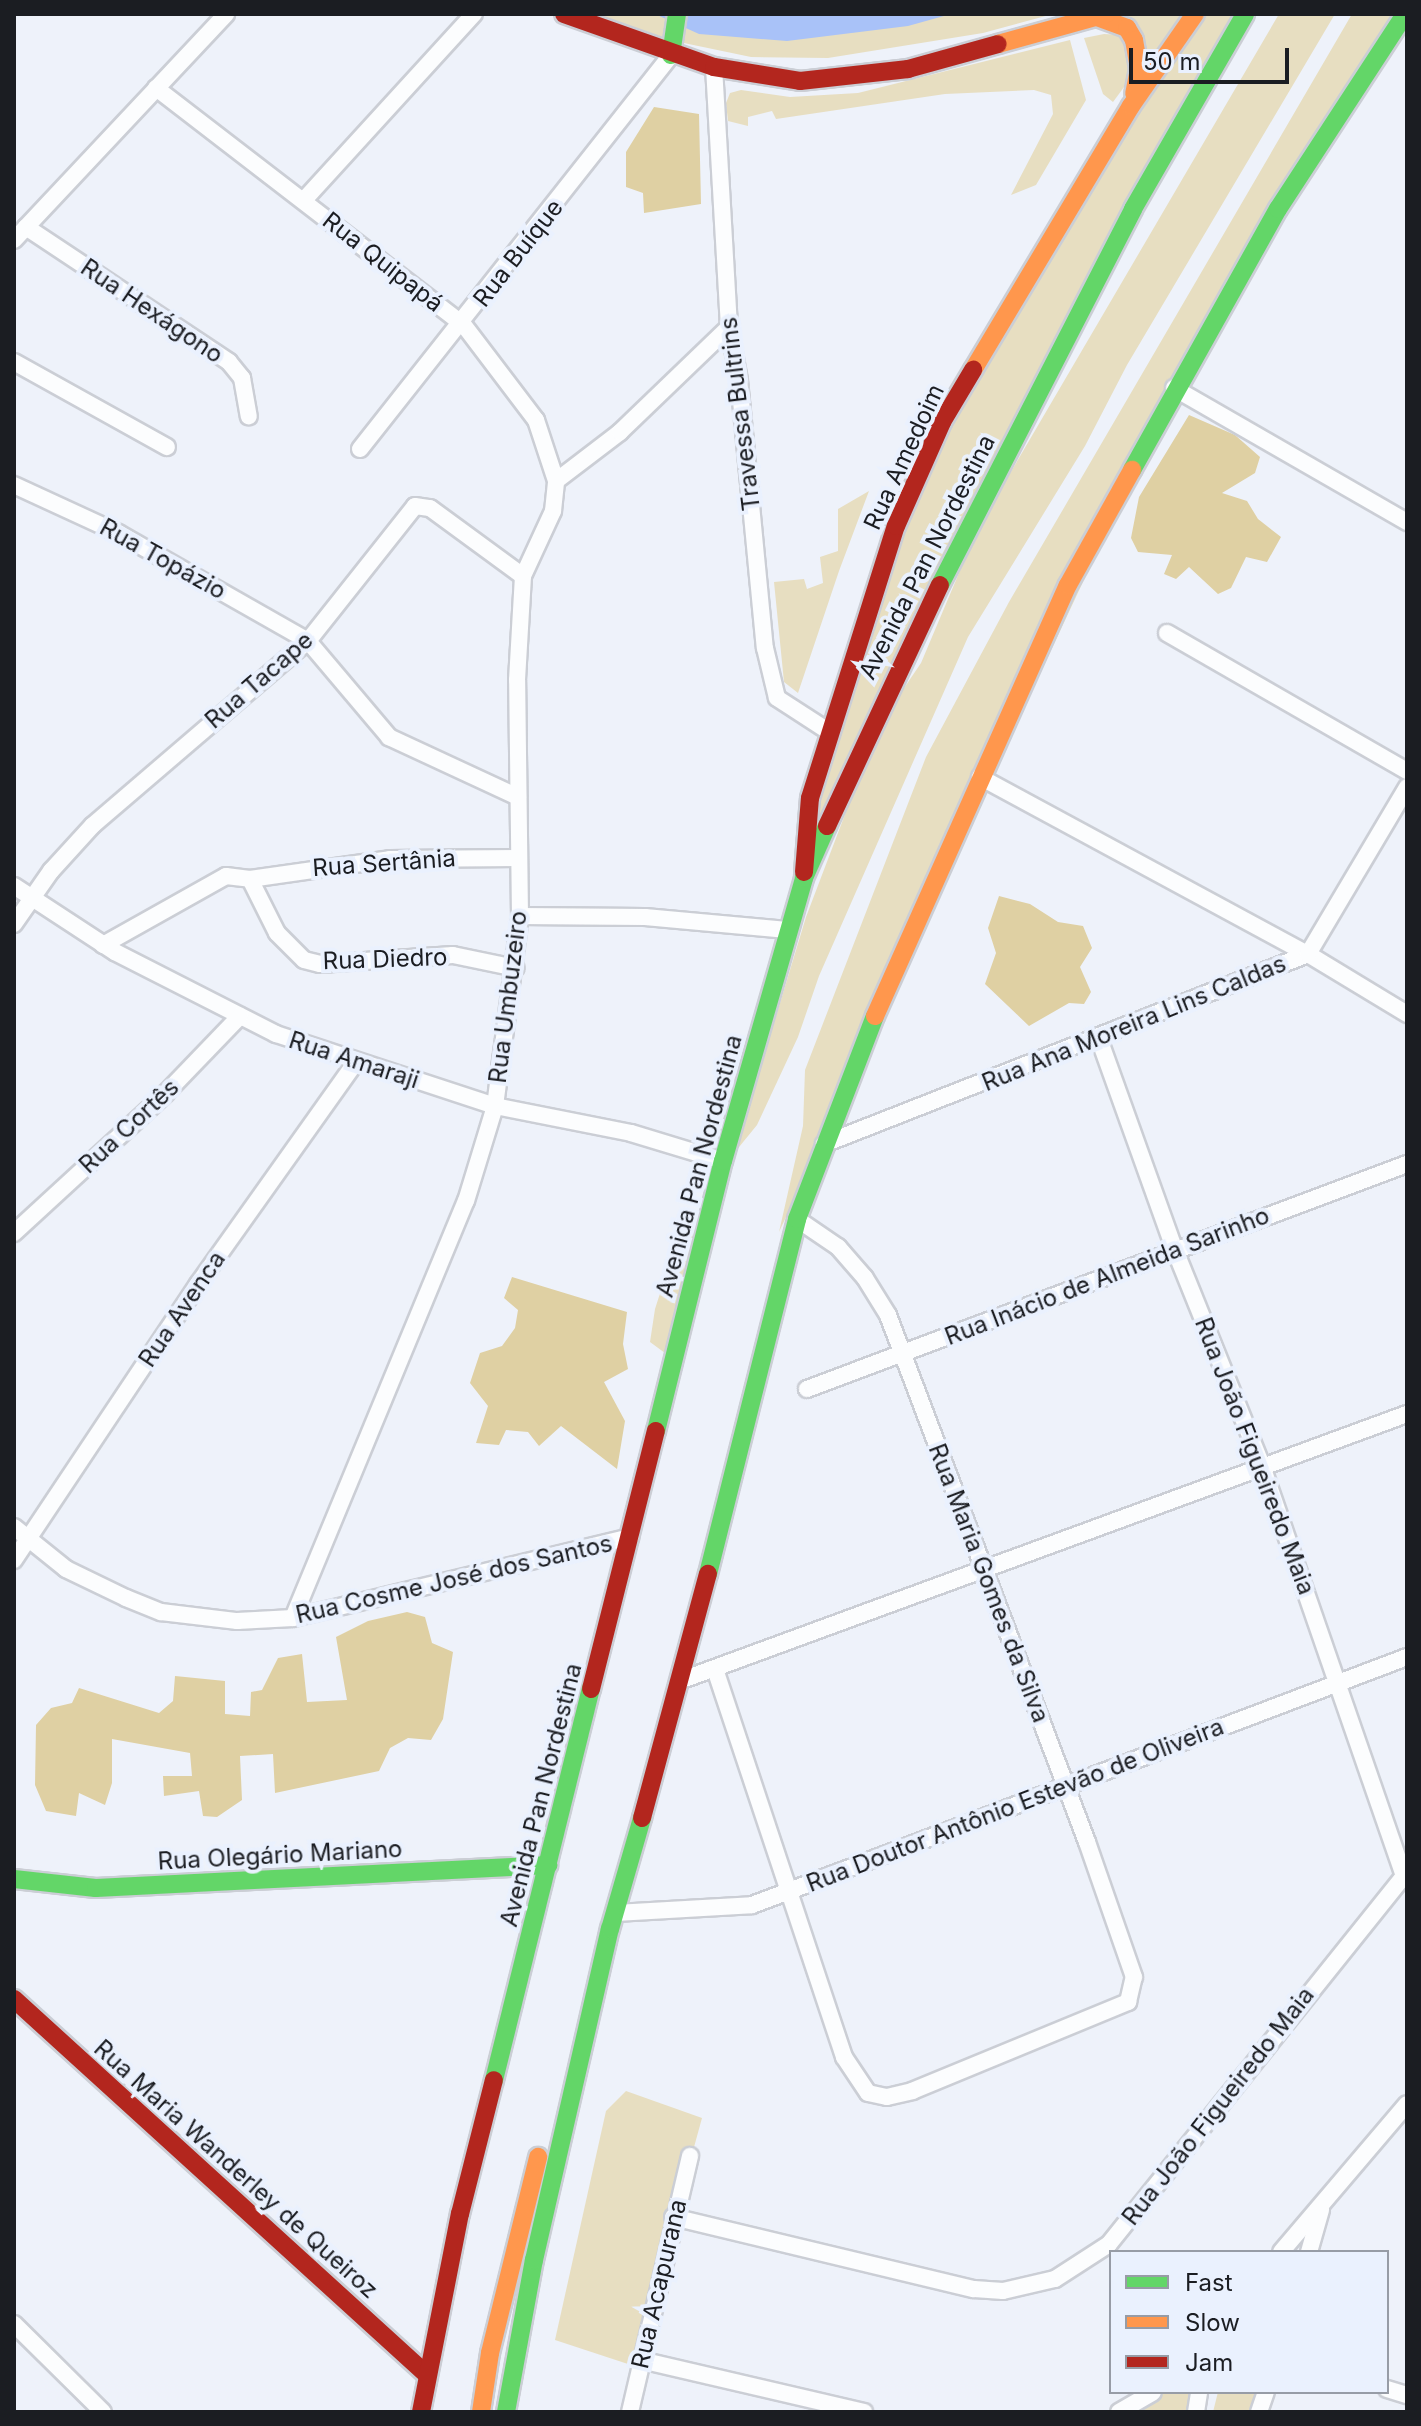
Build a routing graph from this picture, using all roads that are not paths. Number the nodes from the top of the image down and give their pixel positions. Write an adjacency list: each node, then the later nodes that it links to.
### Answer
1 (226, 14): 11 (street)
2 (474, 14): 13 (street)
3 (564, 14): 9 (main road)
4 (1195, 14): 12 (main road, Rua Amedoim)
5 (1245, 14): 34 (main road, Avenida Pan Nordestina)
6 (1102, 15): 10 (main road); 12 (main road)
7 (675, 21): 9 (main road)
8 (1403, 23): 18 (main road)
9 (671, 55): 10 (main road); 15 (street, Rua Buíque)
10 (714, 67): 16 (street, Travessa Bultrins)
11 (156, 88): 13 (street, Rua Quipapá); 14 (street)
12 (1131, 106): 28 (main road, Rua Amedoim)
13 (304, 200): 15 (street, Rua Quipapá)
14 (20, 234): 19 (street, Rua Hexágono)
15 (463, 324): 21 (street, Rua Buíque); 22 (street, Rua Quipapá)
16 (729, 327): 22 (street); 28 (street, Travessa Bultrins)
17 (14, 362): 20 (street)
18 (1174, 388): 24 (street); 30 (main road)
19 (249, 416)
20 (167, 447)
21 (360, 449)
22 (556, 481): 25 (street, Rua Umbuzeiro)
23 (14, 485): 27 (street, Rua Topázio)
24 (1407, 522)
25 (523, 576): 27 (street, Rua Tacape); 32 (street, Rua Umbuzeiro)
26 (1167, 633): 29 (street)
27 (308, 641): 32 (street); 37 (street, Rua Tacape)
28 (828, 731): 34 (main road, Rua Amedoim)
29 (1407, 771)
30 (980, 777): 42 (street); 49 (main road)
31 (1407, 787): 42 (street, Rua Ana Moreira Lins Caldas)
32 (518, 797): 33 (street, Rua Umbuzeiro)
33 (519, 858): 35 (street, Rua Sertânia); 38 (street, Rua Umbuzeiro)
34 (804, 878): 40 (main road, Avenida Pan Nordestina)
35 (250, 879): 41 (street, Rua Sertânia); 43 (street, Rua Diedro)
36 (14, 886): 37 (street, Rua Amaraji)
37 (32, 900): 39 (street, Rua Tacape); 41 (street, Rua Amaraji)
38 (520, 916): 40 (street); 43 (street, Rua Umbuzeiro)
39 (14, 924)
40 (787, 930): 50 (main road, Avenida Pan Nordestina)
41 (103, 945): 45 (street, Rua Amaraji)
42 (1308, 954): 44 (street); 46 (street, Rua Ana Moreira Lins Caldas)
43 (516, 968): 48 (street, Rua Umbuzeiro)
44 (1407, 1014)
45 (240, 1016): 47 (street, Rua Amaraji); 53 (street, Rua Cortês)
46 (1099, 1039): 49 (street, Rua Ana Moreira Lins Caldas); 54 (street, Rua João Figueiredo Maia)
47 (356, 1062): 48 (street, Rua Amaraji); 61 (street, Rua Avenca)
48 (495, 1106): 50 (street, Rua Amaraji); 64 (street, Rua Umbuzeiro)
49 (823, 1144): 52 (main road)
50 (723, 1161): 60 (main road, Avenida Pan Nordestina)
51 (1407, 1164): 54 (street, Rua Inácio de Almeida Sarinho)
52 (797, 1219): 55 (street, Rua Maria Gomes da Silva); 67 (main road)
53 (14, 1233)
54 (1174, 1248): 55 (street, Rua Inácio de Almeida Sarinho); 58 (street, Rua João Figueiredo Maia)
55 (901, 1354): 56 (street, Rua Inácio de Almeida Sarinho); 63 (street, Rua Maria Gomes da Silva)
56 (807, 1389)
57 (1407, 1414): 58 (street)
58 (1263, 1468): 63 (street); 68 (street, Rua João Figueiredo Maia)
59 (14, 1527): 61 (street, Rua Cosme José dos Santos)
60 (630, 1537): 64 (street, Rua Cosme José dos Santos); 70 (main road, Avenida Pan Nordestina)
61 (28, 1540): 62 (street, Rua Avenca); 64 (street, Rua Cosme José dos Santos)
62 (14, 1560)
63 (982, 1566): 66 (street); 69 (street, Rua Maria Gomes da Silva)
64 (293, 1618)
65 (1407, 1657): 68 (street, Rua Doutor Antônio Estevão de Oliveira)
66 (715, 1669): 67 (street); 73 (street)
67 (682, 1680): 74 (main road)
68 (1339, 1684): 69 (street, Rua Doutor Antônio Estevão de Oliveira); 71 (street, Rua João Figueiredo Maia)
69 (1065, 1786): 73 (street, Rua Doutor Antônio Estevão de Oliveira); 73 (street, Rua Maria Gomes da Silva)
70 (548, 1865): 72 (main road, Rua Olegário Mariano); 86 (main road, Avenida Pan Nordestina)
71 (1406, 1876): 80 (street, Rua João Figueiredo Maia)
72 (14, 1879)
73 (787, 1891): 74 (street, Rua Doutor Antônio Estevão de Oliveira)
74 (612, 1921): 90 (main road); 91 (main road)
75 (14, 1999): 86 (main road, Rua Maria Wanderley de Queiroz)
76 (1407, 2104): 78 (street)
77 (690, 2156): 79 (street, Rua Acapurana)
78 (1321, 2208): 81 (street); 82 (street)
79 (673, 2217): 83 (street, Rua João Figueiredo Maia); 85 (street, Rua Acapurana)
80 (1114, 2248)
81 (1283, 2250)
82 (1310, 2250)
83 (1109, 2251)
84 (14, 2324): 88 (street)
85 (641, 2360): 92 (street, Rua Acapurana); 93 (street)
86 (426, 2374): 89 (main road, Avenida Pan Nordestina)
87 (1150, 2394): 94 (street)
88 (103, 2412)
89 (421, 2412)
90 (481, 2412)
91 (506, 2412)
92 (630, 2412)
93 (864, 2412)
94 (1119, 2412)

